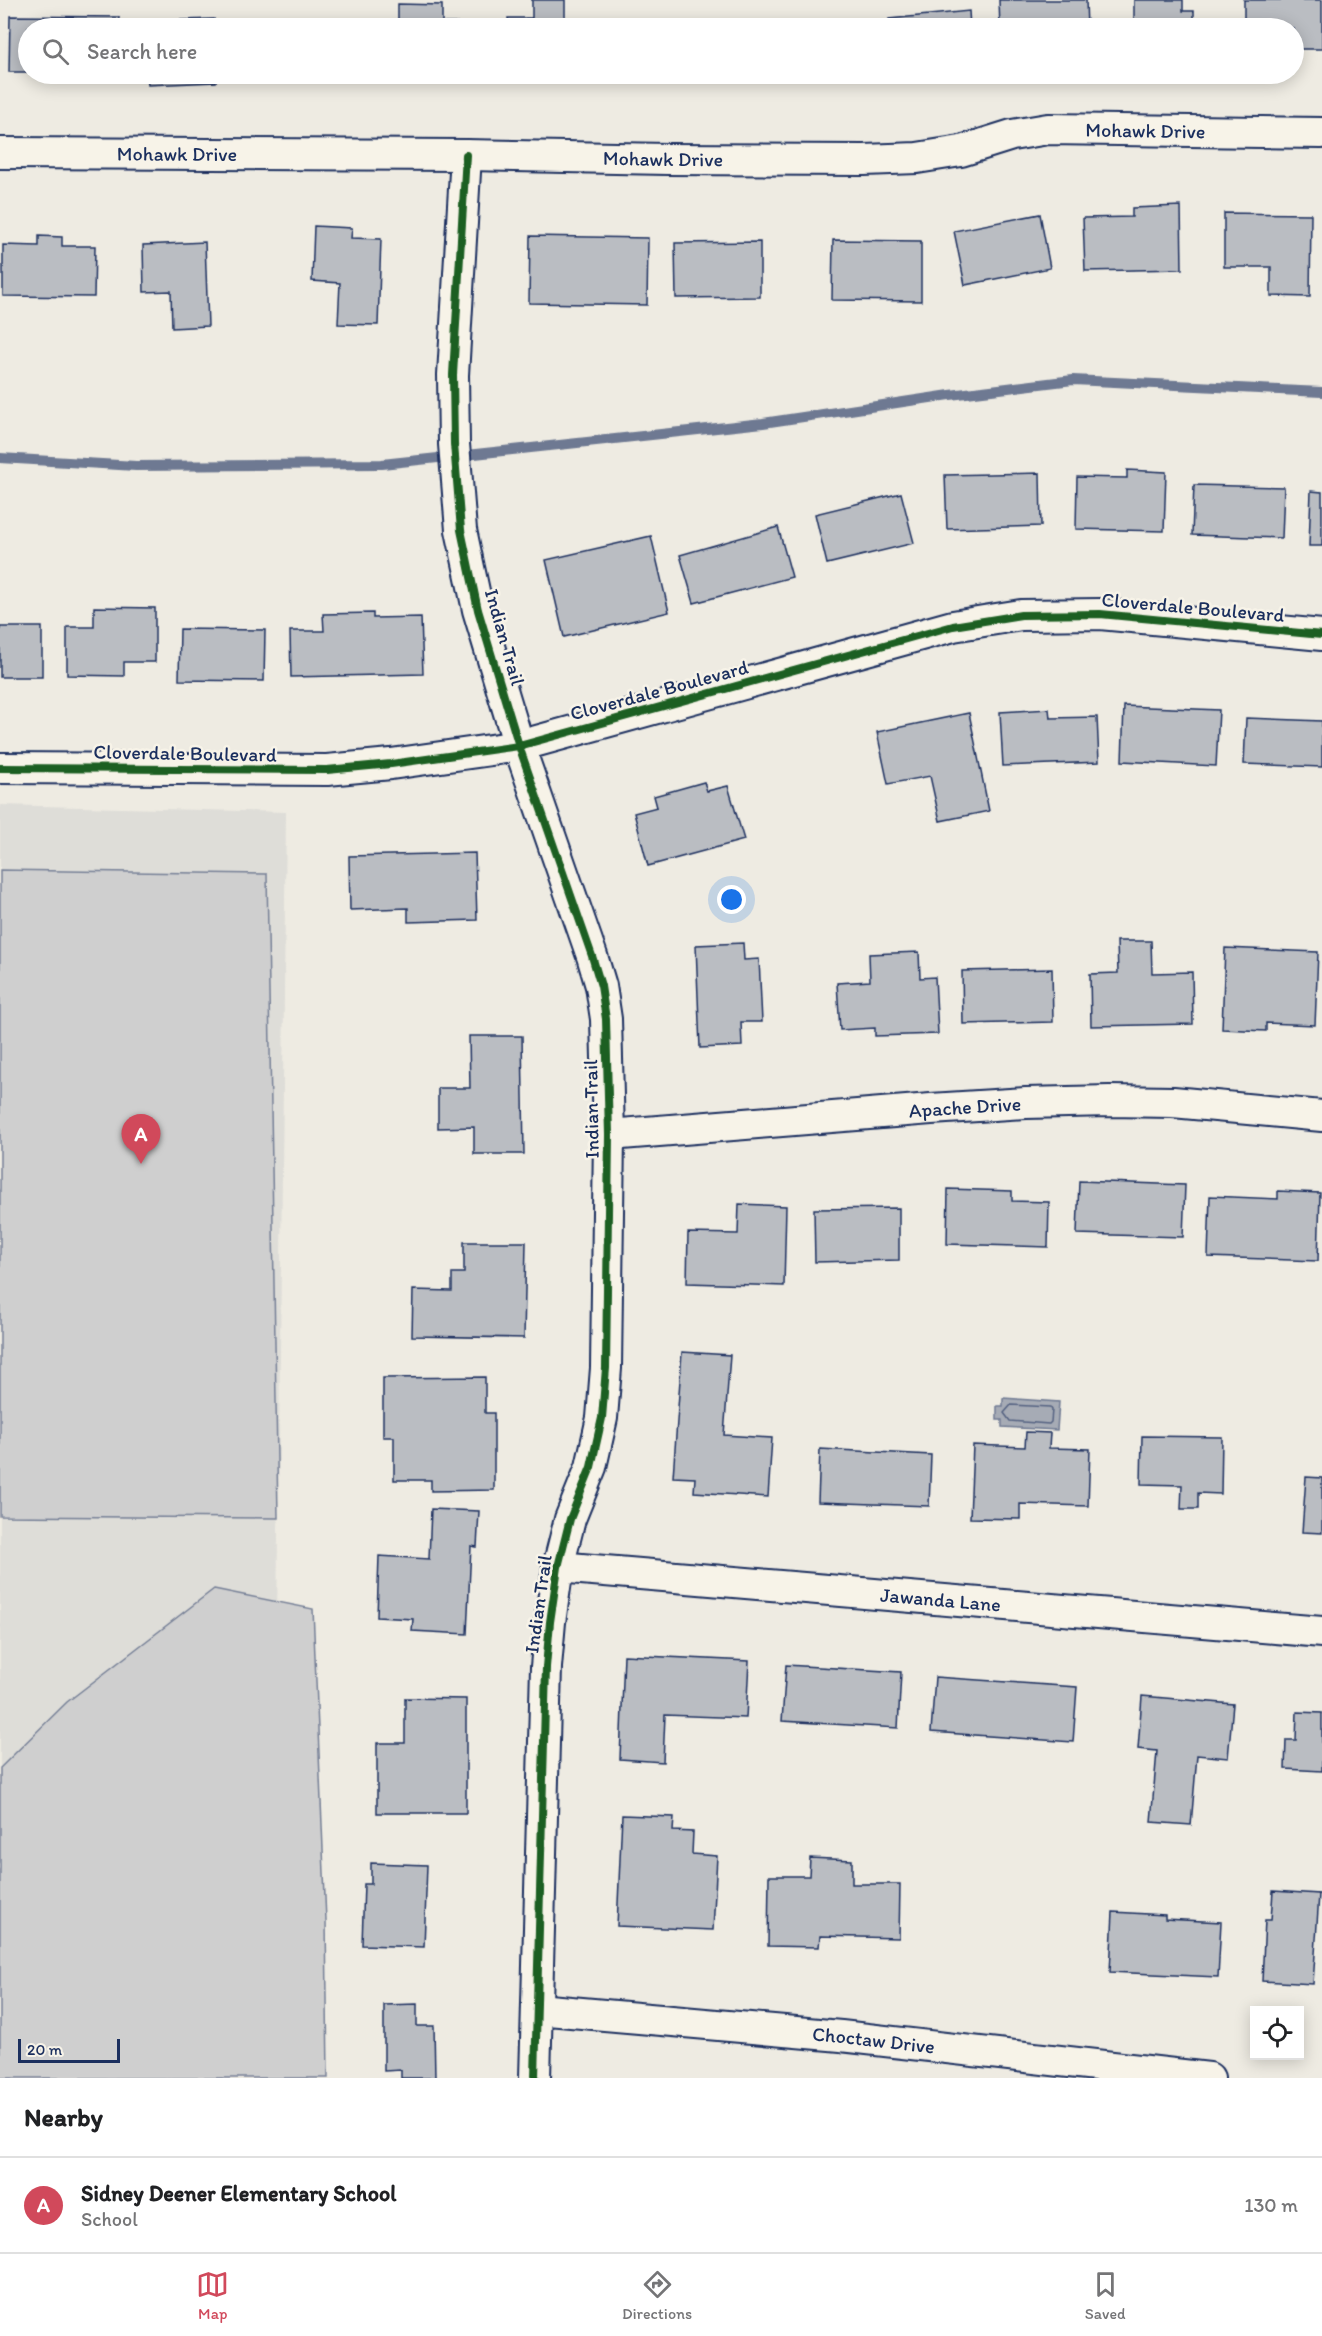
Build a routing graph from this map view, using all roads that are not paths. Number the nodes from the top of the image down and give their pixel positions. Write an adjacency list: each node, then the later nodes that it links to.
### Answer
1 (1322, 133): 3 (street, Mohawk Drive)
2 (0, 153): 3 (street, Mohawk Drive)
3 (466, 155): 5 (street, Indian Trail)
4 (1322, 635): 5 (street, Cloverdale Boulevard)
5 (519, 746): 6 (street, Cloverdale Boulevard); 8 (street, Indian Trail)
6 (0, 768)
7 (1322, 1116): 8 (street, Apache Drive)
8 (609, 1135): 9 (street, Indian Trail)
9 (558, 1567): 10 (street, Jawanda Lane); 11 (street, Indian Trail)
10 (1322, 1632)
11 (537, 2009): 12 (street, Indian Trail); 13 (street, Choctaw Drive)
12 (535, 2078)
13 (1209, 2078)

